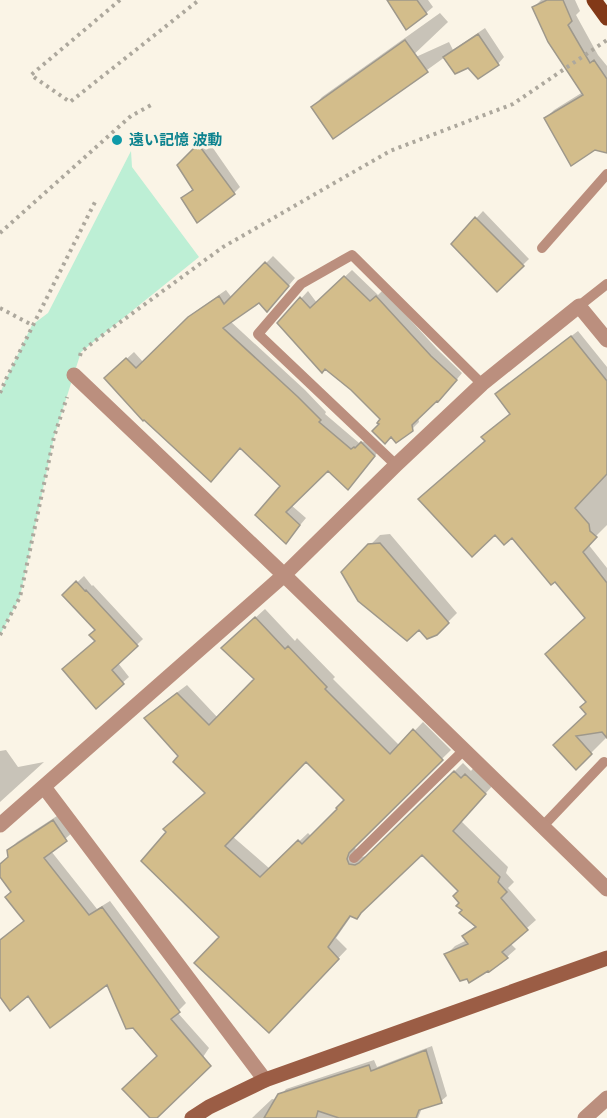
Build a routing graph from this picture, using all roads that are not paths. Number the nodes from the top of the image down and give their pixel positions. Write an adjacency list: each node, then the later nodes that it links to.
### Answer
1 (594, 0): 2 (main road)
2 (607, 18)
3 (607, 174): 4 (lane)
4 (542, 248)
5 (607, 284): 6 (lane)
6 (579, 306): 7 (street); 9 (street)
7 (607, 340)
8 (74, 375): 11 (street)
9 (482, 384): 10 (street); 10 (lane)
10 (396, 465): 11 (street)
11 (284, 575): 12 (street); 14 (street)
12 (464, 750): 16 (street); 17 (lane)
13 (604, 762): 16 (lane)
14 (44, 787): 15 (street); 20 (street)
15 (0, 825)
16 (543, 826): 18 (street)
17 (354, 858)
18 (607, 889)
19 (607, 958): 20 (street)
20 (265, 1080): 22 (street)
21 (607, 1098): 23 (street)
22 (193, 1118)
23 (585, 1118)

